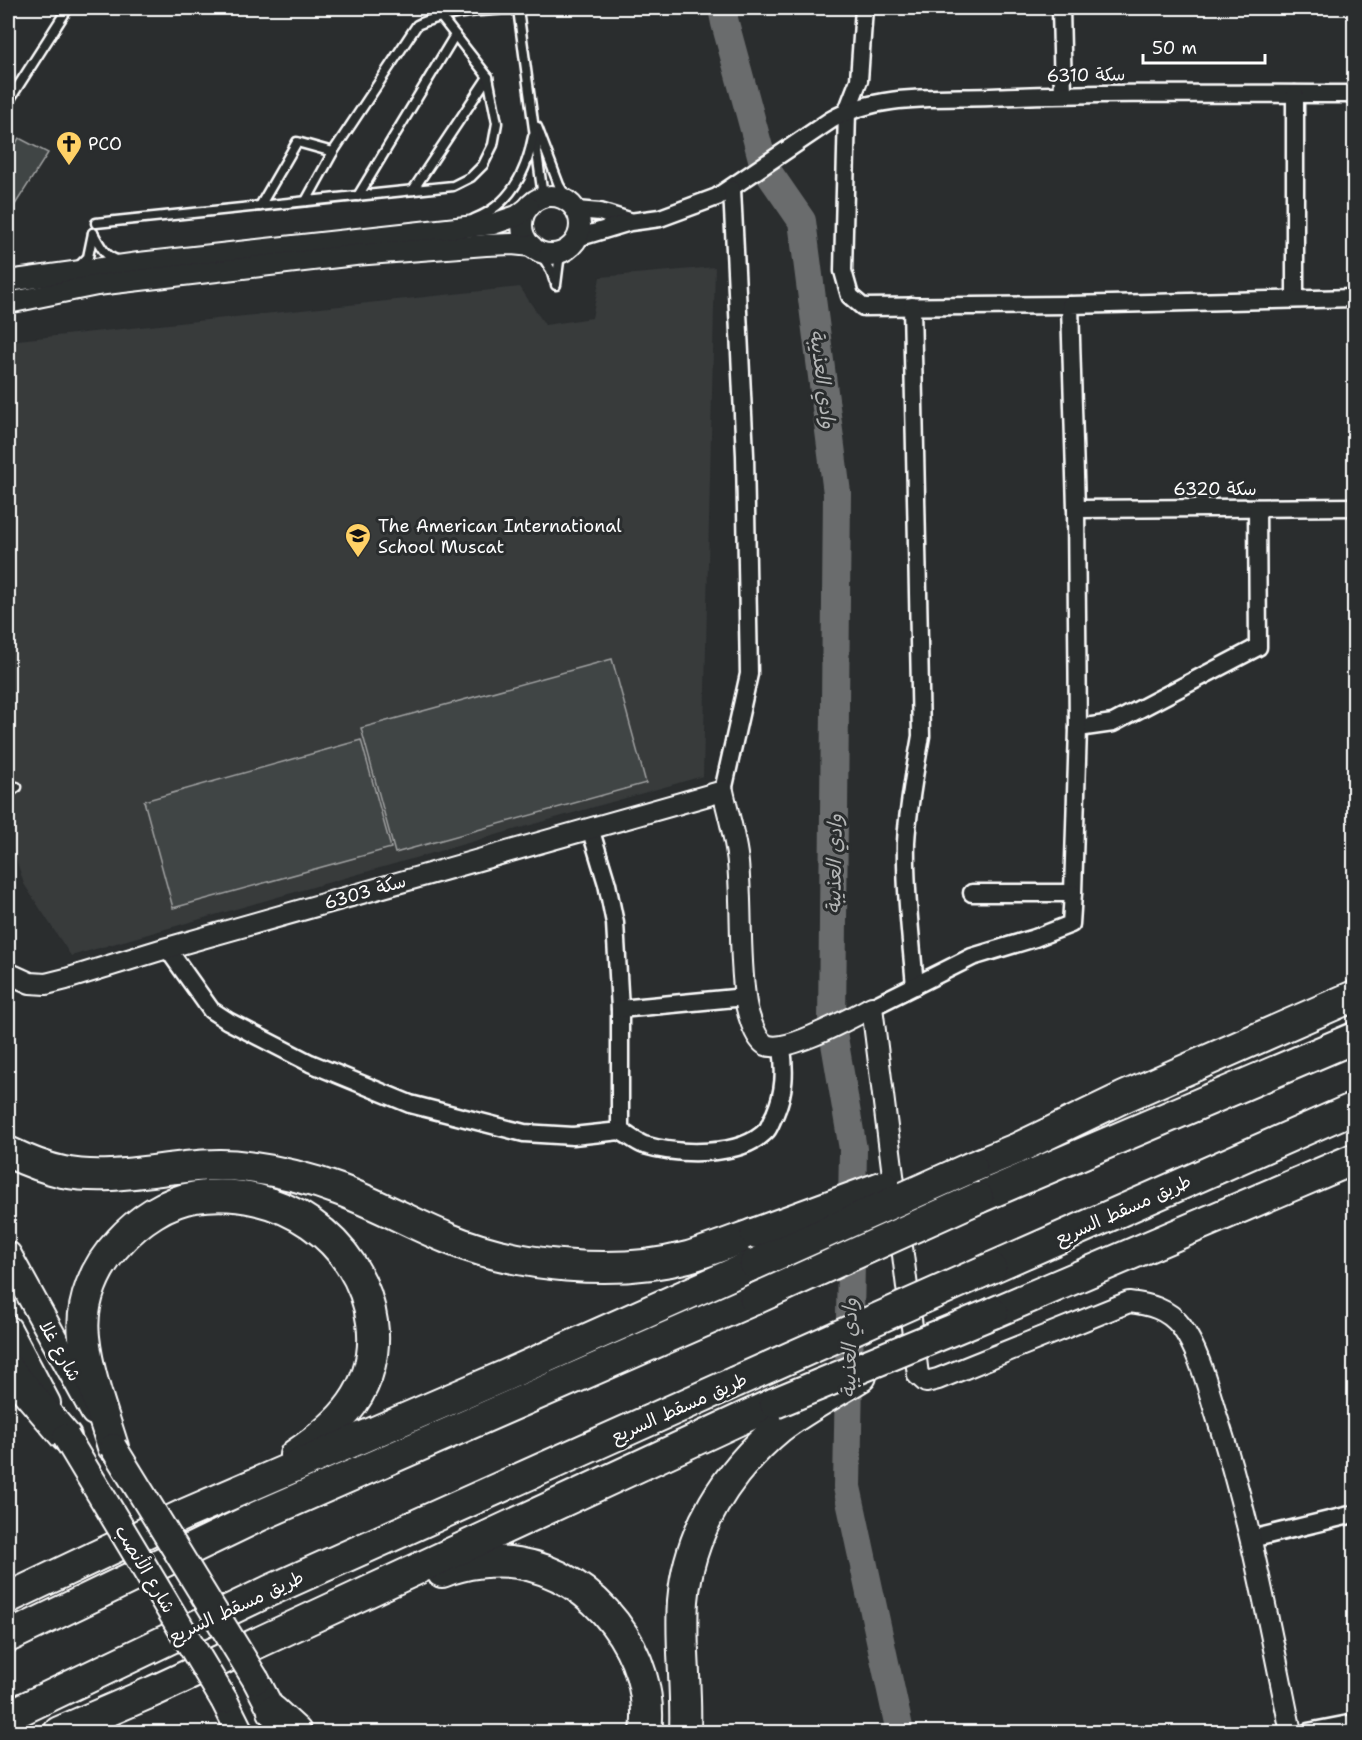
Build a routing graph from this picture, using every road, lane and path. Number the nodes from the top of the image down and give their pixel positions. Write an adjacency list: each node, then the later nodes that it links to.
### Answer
1 (68, 8): 11 (lane)
2 (518, 8): 5 (lane); 13 (lane)
3 (864, 8): 12 (street)
4 (1061, 8): 8 (street)
5 (441, 17): 6 (lane); 14 (lane)
6 (455, 35): 7 (lane); 17 (lane)
7 (488, 77): 16 (lane); 16 (lane)
8 (1062, 94): 9 (street, سكة 6310); 12 (street, سكة 6310)
9 (1295, 94): 10 (street, سكة 6310); 31 (street)
10 (1354, 94)
11 (8, 102)
12 (847, 111): 15 (street, سكة 6310); 34 (street)
13 (534, 119): 19 (lane); 21 (lane); 24 (lane)
14 (333, 152): 18 (lane); 20 (lane)
15 (732, 189): 22 (street, سكة 6310); 40 (street)
16 (413, 190): 17 (lane)
17 (358, 196): 18 (lane)
18 (306, 201): 20 (lane)
19 (536, 202): 21 (street); 24 (street); 26 (street)
20 (260, 206): 23 (lane)
21 (573, 206): 22 (street); 25 (street)
22 (630, 222): 25 (street, سكة 6310)
23 (96, 223)
24 (452, 229): 27 (street)
25 (572, 243): 26 (street); 26 (lane)
26 (535, 249): 32 (street)
27 (139, 263): 28 (street); 28 (lane)
28 (66, 274): 29 (street)
29 (8, 281)
30 (1354, 298): 31 (street)
31 (1294, 299): 33 (street)
32 (8, 303)
33 (1070, 304): 34 (street); 37 (street)
34 (912, 306): 47 (street)
35 (1354, 507): 36 (street, سكة 6320)
36 (1257, 508): 37 (street, سكة 6320); 38 (street)
37 (1076, 509): 38 (street)
38 (1078, 728): 44 (street)
39 (17, 787): 41 (lane)
40 (723, 790): 42 (street, سكة 6303); 49 (street)
41 (8, 794)
42 (590, 828): 45 (street, سكة 6303); 51 (street)
43 (972, 893): 44 (street)
44 (1072, 893): 47 (street)
45 (167, 948): 46 (street, سكة 6303); 55 (street)
46 (8, 973)
47 (915, 986): 50 (street)
48 (1354, 996): 58 (highway)
49 (745, 997): 51 (street); 53 (street)
50 (872, 1007): 53 (street); 67 (street)
51 (620, 1008): 55 (street)
52 (1354, 1038): 72 (highway, bridge)
53 (782, 1047): 55 (street)
54 (1354, 1108): 74 (highway, طريق مسقط السريع, bridge)
55 (621, 1131)
56 (8, 1152): 58 (highway, bridge)
57 (1354, 1159): 62 (highway, bridge)
58 (970, 1161): 65 (highway, bridge)
59 (8, 1255): 64 (main road, شارع غلا)
60 (8, 1329): 63 (main road, شارع غلا)
61 (8, 1369): 63 (highway)
62 (778, 1414): 71 (highway); 82 (highway)
63 (66, 1437): 79 (main road, شارع الأنصب, bridge)
64 (113, 1447): 65 (highway); 75 (main road, شارع الأنصب, bridge)
65 (218, 1499): 68 (highway)
66 (1354, 1514): 67 (street)
67 (1251, 1539): 83 (street)
68 (49, 1579): 69 (highway); 70 (highway)
69 (8, 1592)
70 (8, 1598)
71 (289, 1627): 73 (highway); 81 (highway)
72 (8, 1637)
73 (154, 1691): 77 (highway); 78 (highway)
74 (8, 1716)
75 (278, 1722): 80 (highway)
76 (1354, 1723): 84 (street)
77 (60, 1732)
78 (73, 1732)
79 (240, 1732)
80 (296, 1732)
81 (646, 1732)
82 (685, 1732)
83 (1291, 1732)
84 (1308, 1732)

